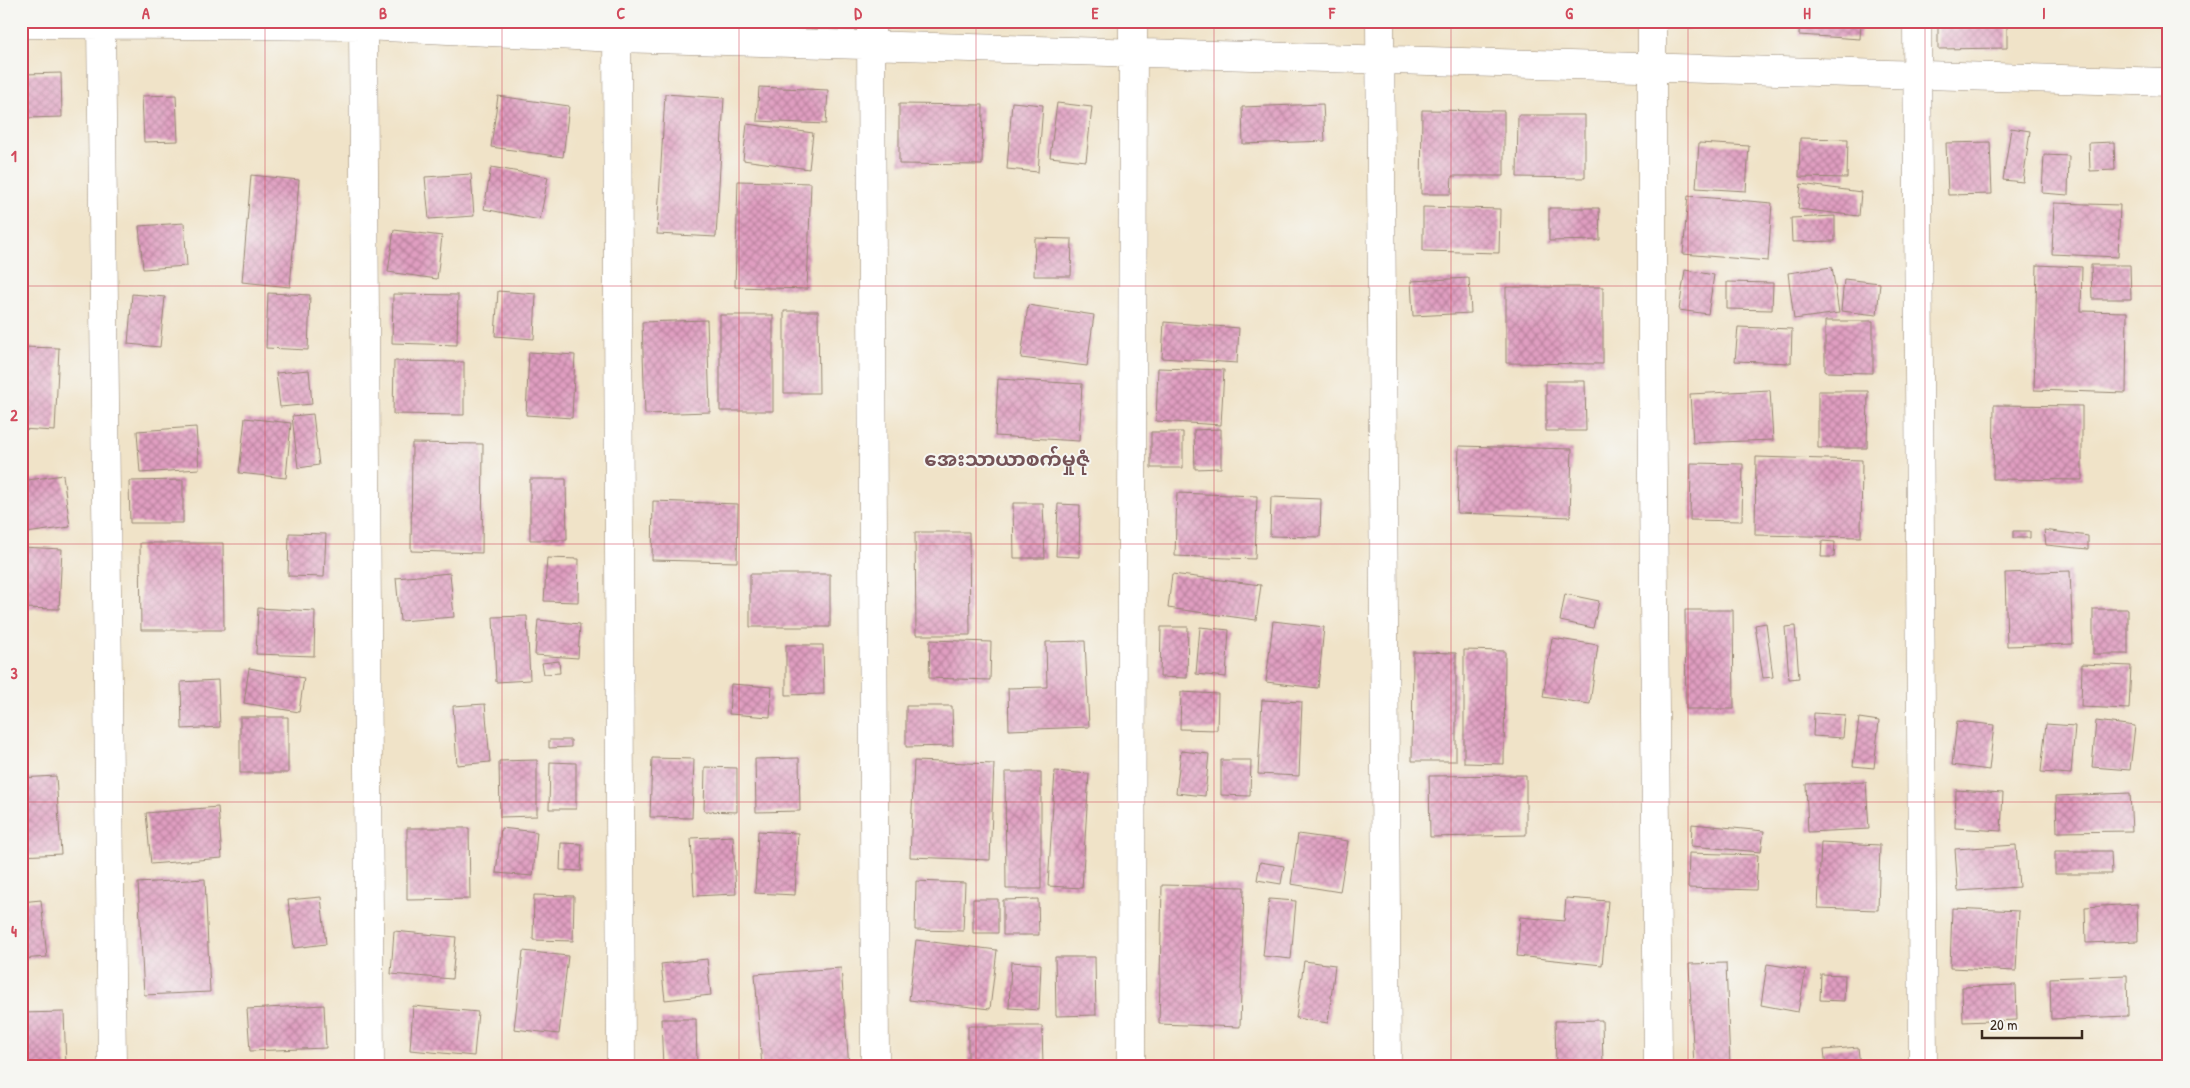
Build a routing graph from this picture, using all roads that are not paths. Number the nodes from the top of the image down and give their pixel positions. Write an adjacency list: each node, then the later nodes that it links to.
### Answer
1 (1132, 21): 10 (street)
2 (1380, 21): 11 (street)
3 (1652, 21): 12 (street)
4 (1917, 21): 13 (street)
5 (21, 24): 6 (street)
6 (101, 24): 7 (street); 15 (street)
7 (363, 24): 8 (street); 16 (street)
8 (617, 30): 9 (street); 17 (street)
9 (871, 33): 10 (street); 18 (street)
10 (1133, 53): 11 (street); 19 (street)
11 (1380, 58): 12 (street); 20 (street)
12 (1652, 66): 13 (street); 21 (street)
13 (1917, 76): 14 (street); 22 (street)
14 (2169, 82)
15 (112, 1067)
16 (370, 1067)
17 (621, 1067)
18 (875, 1067)
19 (1131, 1067)
20 (1386, 1067)
21 (1658, 1067)
22 (1923, 1067)

